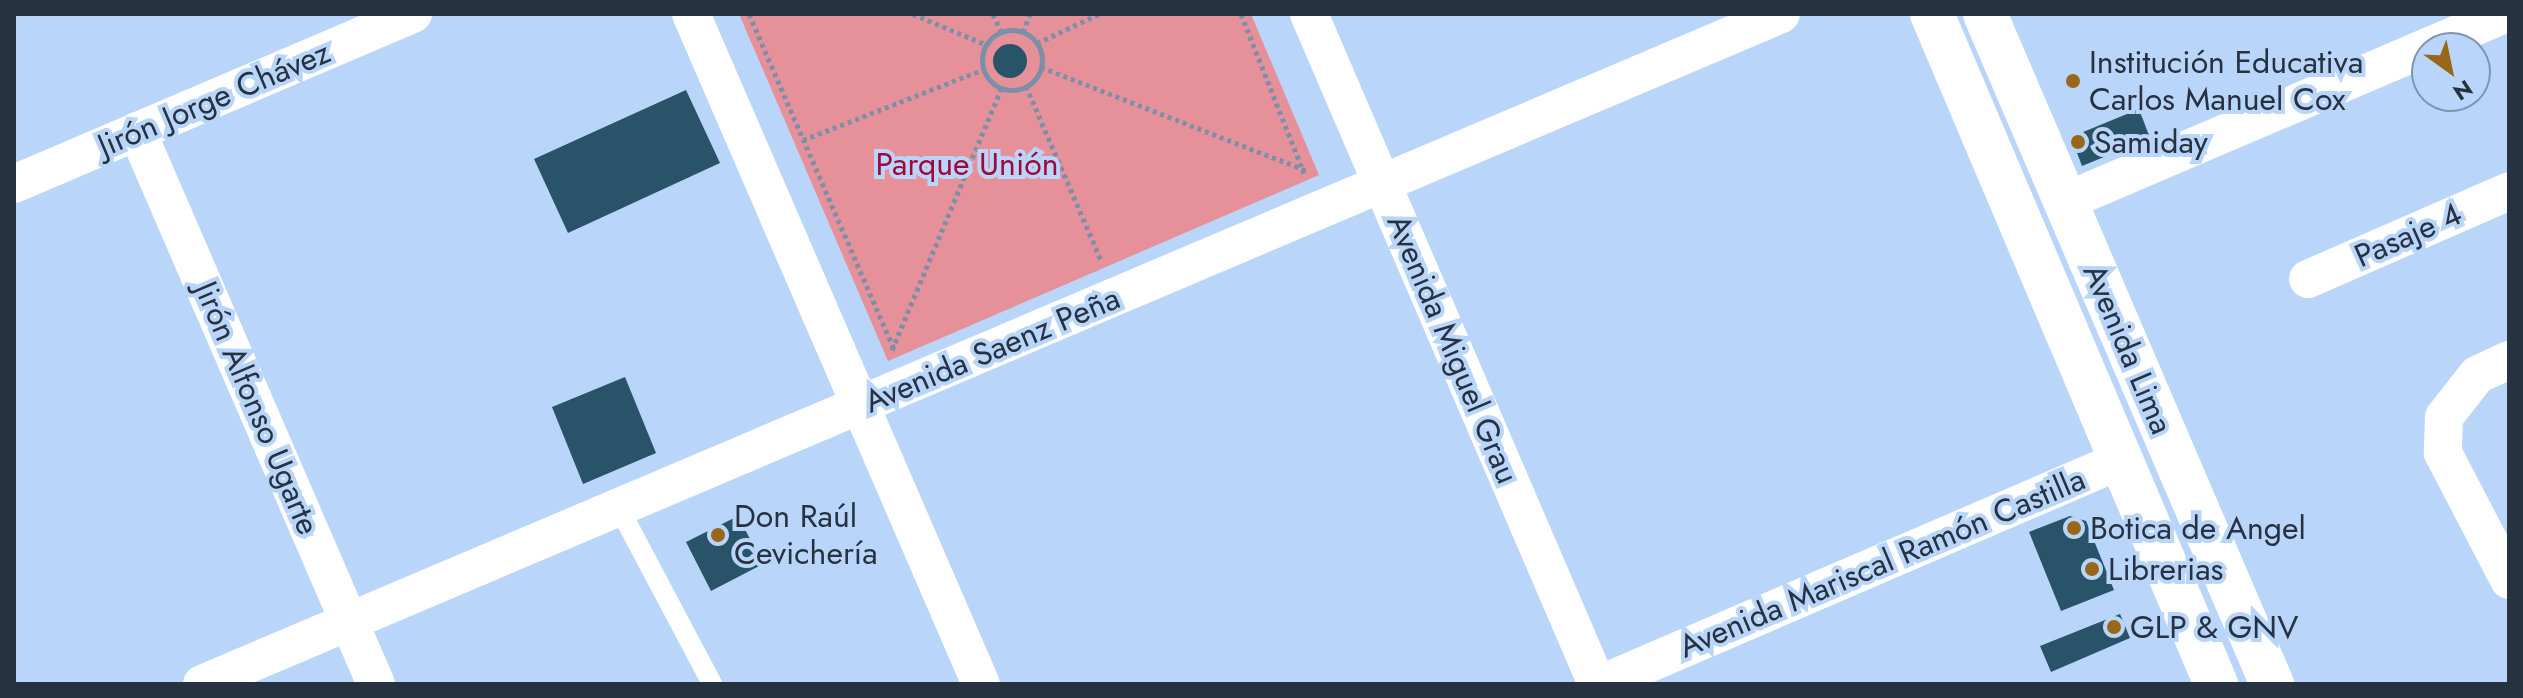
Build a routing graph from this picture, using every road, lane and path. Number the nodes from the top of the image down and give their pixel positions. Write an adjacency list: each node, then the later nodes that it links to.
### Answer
1 (413, 14): 22 (street, Jirón Jorge Chávez)
2 (691, 14): 38 (street)
3 (749, 14): 23 (path)
4 (913, 14): 17 (path)
5 (993, 14): 14 (path)
6 (1030, 14): 15 (path)
7 (1099, 14): 16 (path)
8 (1241, 14): 24 (path)
9 (1309, 14): 27 (street, Avenida Miguel Grau)
10 (1781, 14): 27 (street, Avenida Saenz Peña)
11 (1932, 14): 39 (main road, Avenida Lima)
12 (1985, 14): 30 (main road, Avenida Lima)
13 (2505, 14): 30 (street)
14 (1001, 32): 15 (path); 17 (path)
15 (1023, 32): 16 (path)
16 (1037, 43): 18 (path)
17 (987, 45): 19 (path)
18 (1041, 67): 20 (path); 24 (path)
19 (984, 69): 21 (path); 23 (path)
20 (1026, 86): 21 (path); 32 (path)
21 (1002, 87): 36 (path)
22 (137, 131): 28 (street, Jirón Jorge Chávez); 42 (street, Jirón Alfonso Ugarte)
23 (803, 140): 36 (path)
24 (1308, 171): 25 (path); 26 (path)
25 (1323, 173)
26 (1294, 177)
27 (1382, 183): 38 (street, Avenida Saenz Peña); 47 (street, Avenida Miguel Grau)
28 (14, 184)
29 (2509, 191): 34 (street, Pasaje 4)
30 (2064, 202): 49 (main road, Avenida Lima)
31 (1115, 254): 32 (path)
32 (1101, 260): 33 (path)
33 (1087, 266)
34 (2308, 279)
35 (906, 344): 36 (path)
36 (892, 350): 38 (path)
37 (2509, 360): 41 (street)
38 (860, 406): 40 (street, Avenida Saenz Peña); 46 (street)
39 (2119, 461): 47 (street, Avenida Mariscal Ramón Castilla); 48 (main road, Avenida Lima)
40 (619, 508): 42 (street, Avenida Saenz Peña); 45 (lane)
41 (2509, 580)
42 (350, 624): 43 (street, Avenida Saenz Peña); 44 (street, Jirón Alfonso Ugarte)
43 (202, 684)
44 (376, 684)
45 (712, 684)
46 (981, 684)
47 (1599, 684)
48 (2216, 684)
49 (2272, 684)

